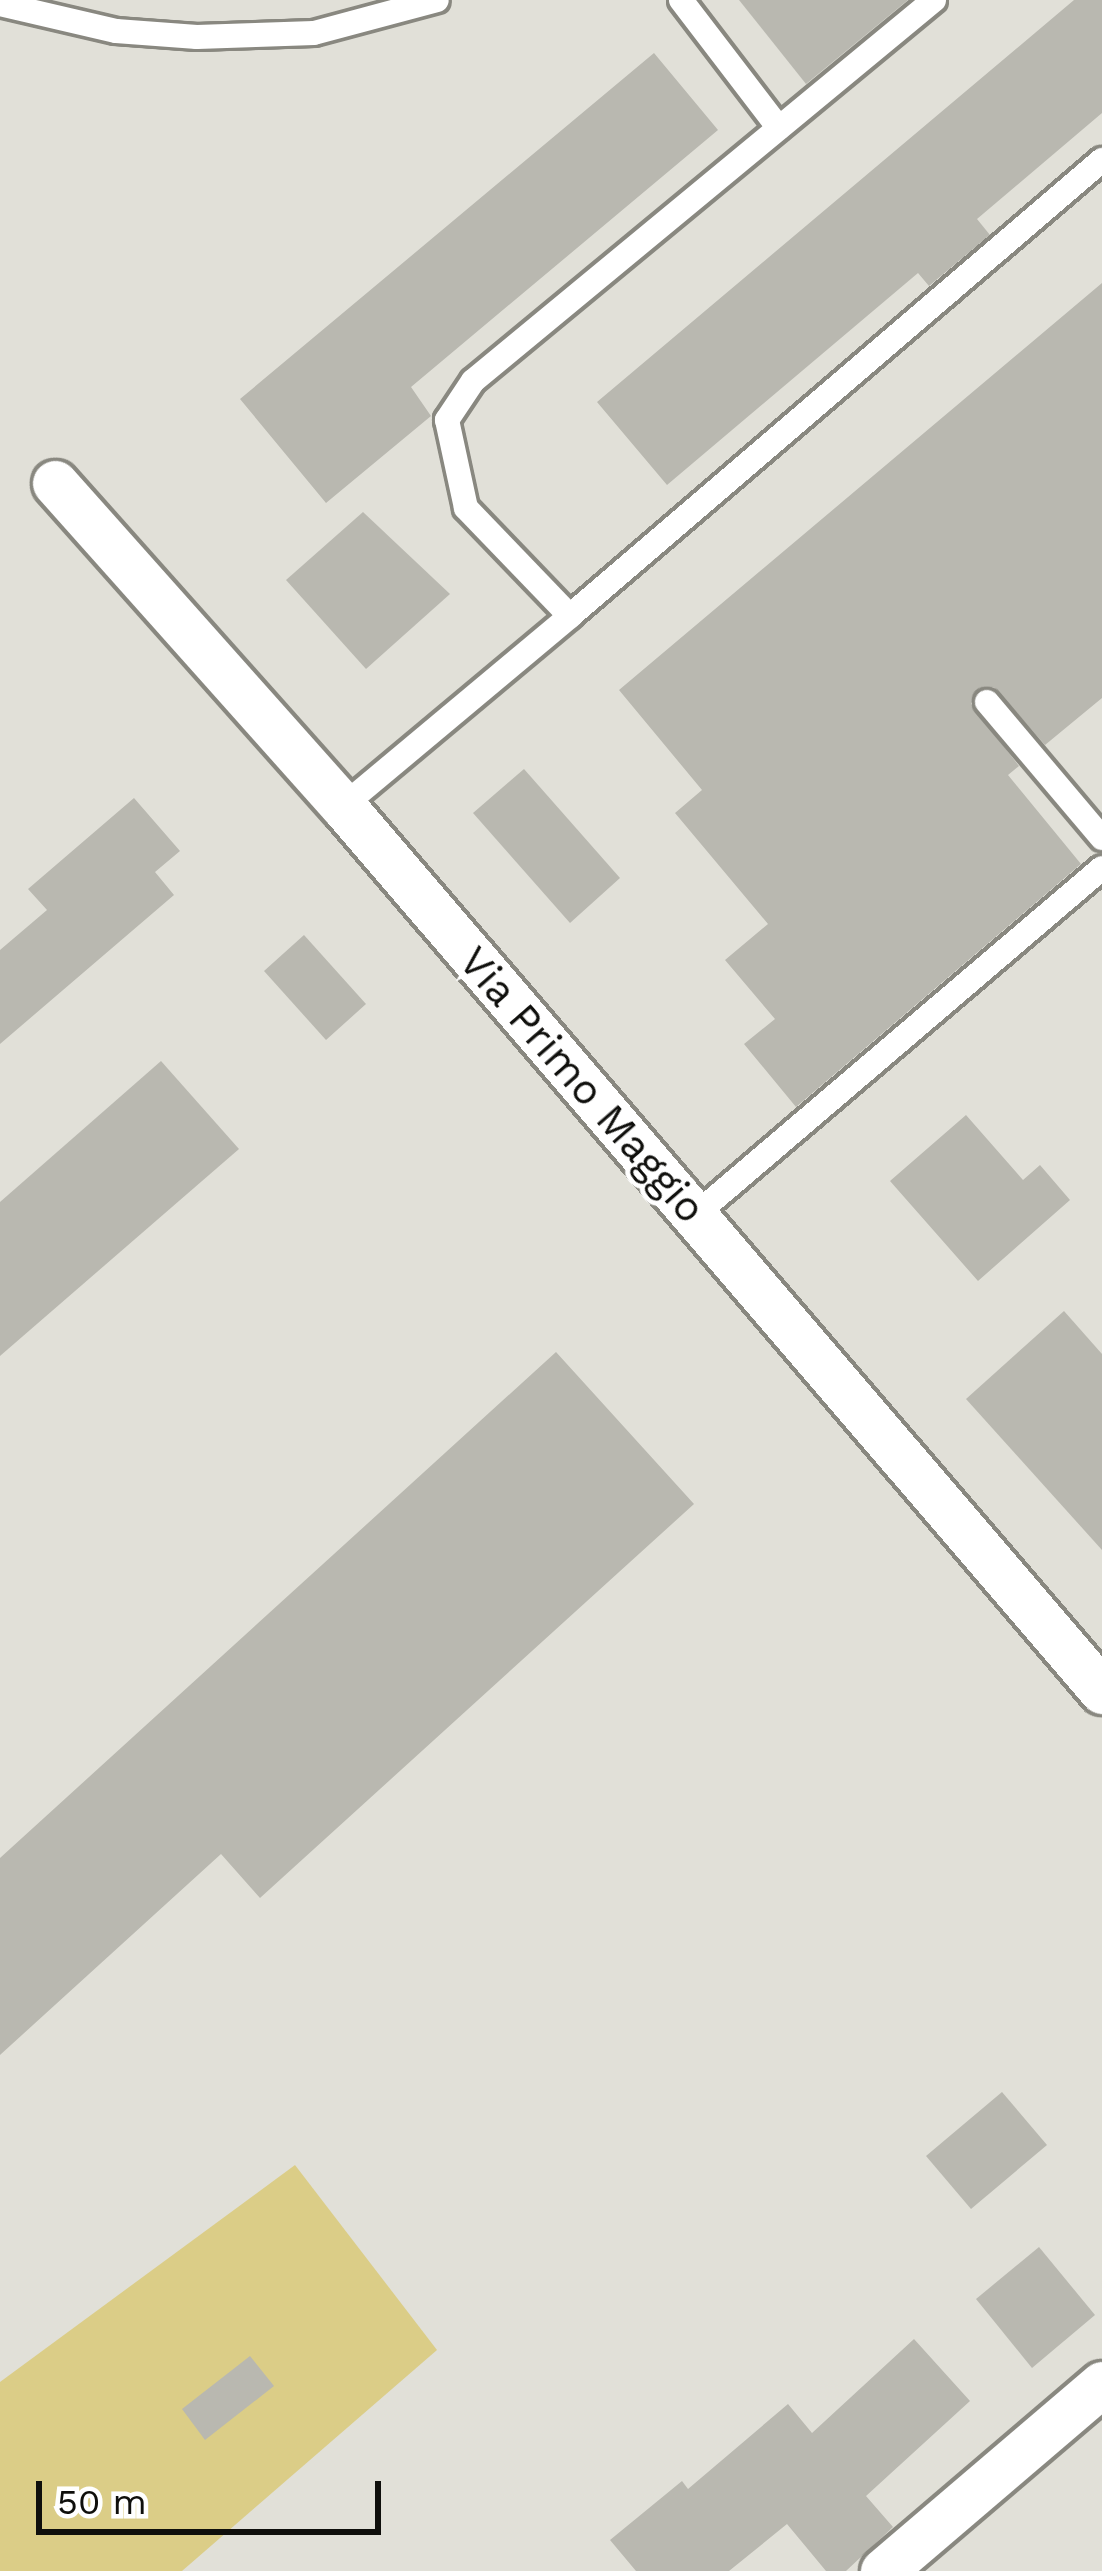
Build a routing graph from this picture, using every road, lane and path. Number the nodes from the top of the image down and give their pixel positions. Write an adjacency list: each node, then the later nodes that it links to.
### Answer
1 (437, 0): 4 (lane)
2 (681, 0): 5 (lane)
3 (934, 0): 5 (lane)
4 (0, 4)
5 (779, 128): 8 (lane)
6 (1102, 160): 8 (lane)
7 (55, 483): 10 (street, Via Primo Maggio)
8 (570, 616): 10 (lane)
9 (988, 702): 11 (lane)
10 (343, 806): 13 (street, Via Primo Maggio)
11 (1102, 838)
12 (1102, 868): 13 (lane)
13 (694, 1216): 14 (street, Via Primo Maggio)
14 (1102, 1691)
15 (1102, 2384): 16 (street)
16 (883, 2571)

